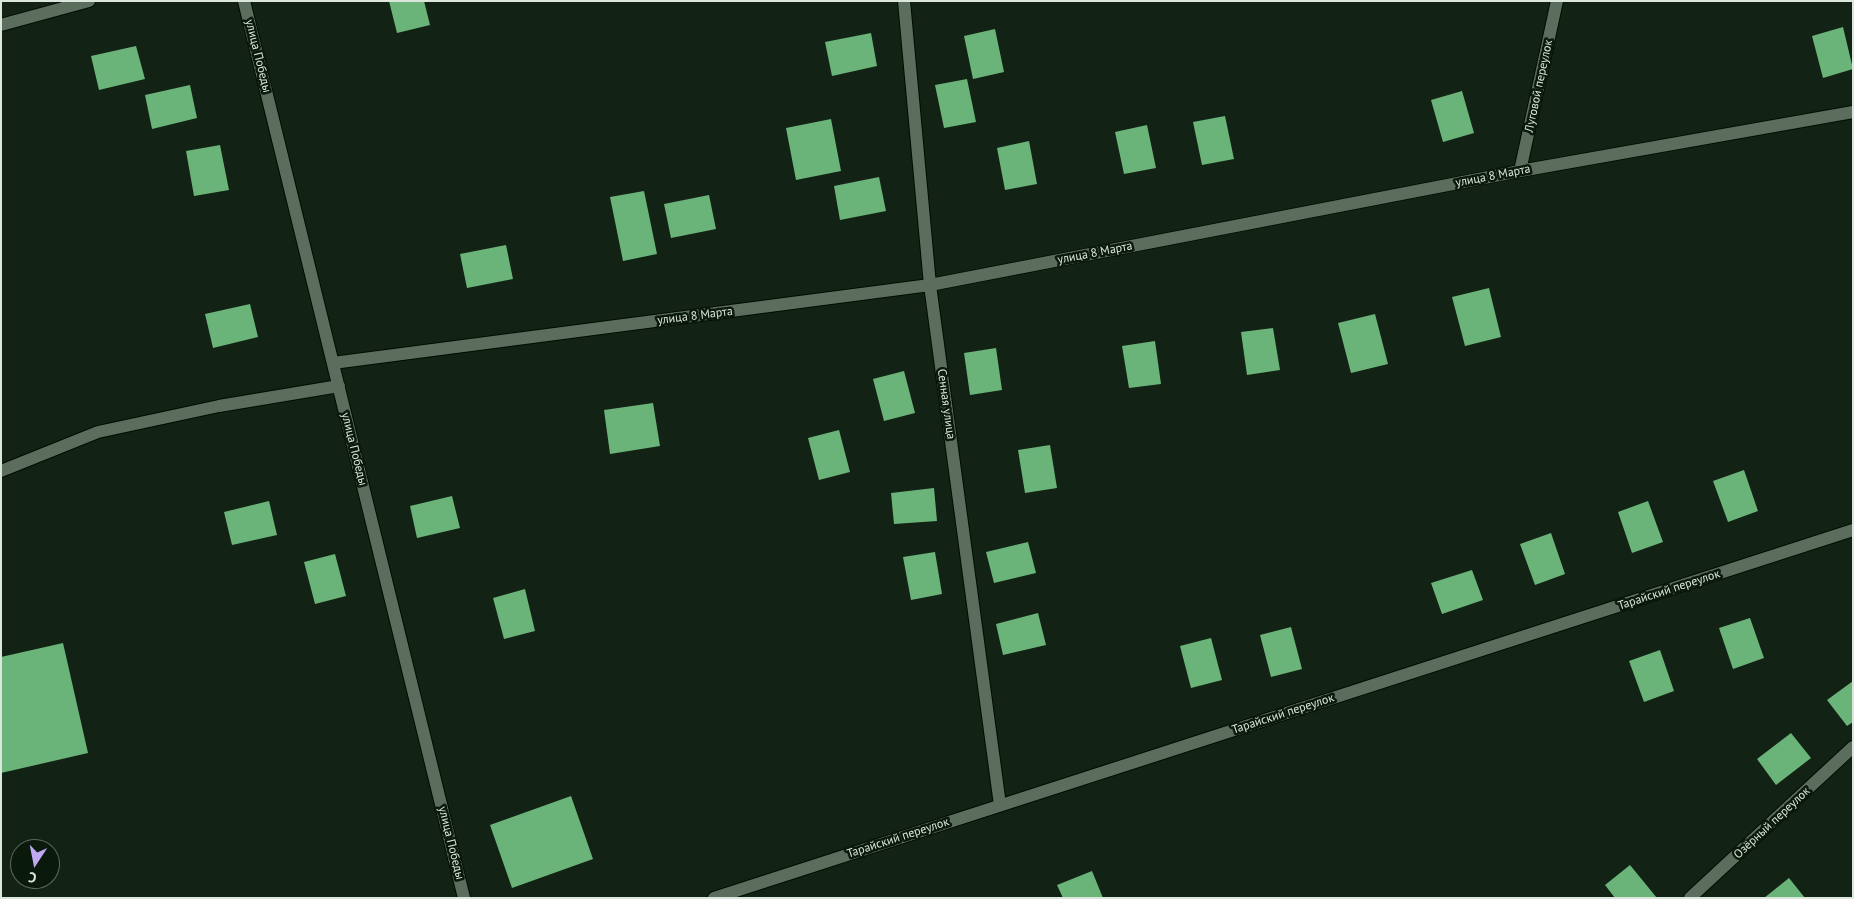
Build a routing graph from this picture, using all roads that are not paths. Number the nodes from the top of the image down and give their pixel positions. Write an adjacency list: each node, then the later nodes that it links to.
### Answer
1 (89, 1): 5 (street)
2 (244, 1): 9 (street, улица Победы)
3 (904, 1): 8 (street, Сенная улица)
4 (1557, 1): 7 (street, Луговой переулок)
5 (1, 25)
6 (1853, 112): 7 (street, улица 8 Марта)
7 (1520, 171): 8 (street, улица 8 Марта)
8 (930, 285): 9 (street, улица 8 Марта); 14 (street, Сенная улица)
9 (333, 363): 10 (street, улица Победы)
10 (339, 386): 11 (street); 15 (street, улица Победы)
11 (1, 471)
12 (1853, 530): 14 (street, Тарайский переулок)
13 (1853, 748): 17 (street, Озёрный переулок)
14 (1000, 805): 16 (street, Тарайский переулок)
15 (464, 898)
16 (714, 898)
17 (1690, 898)

